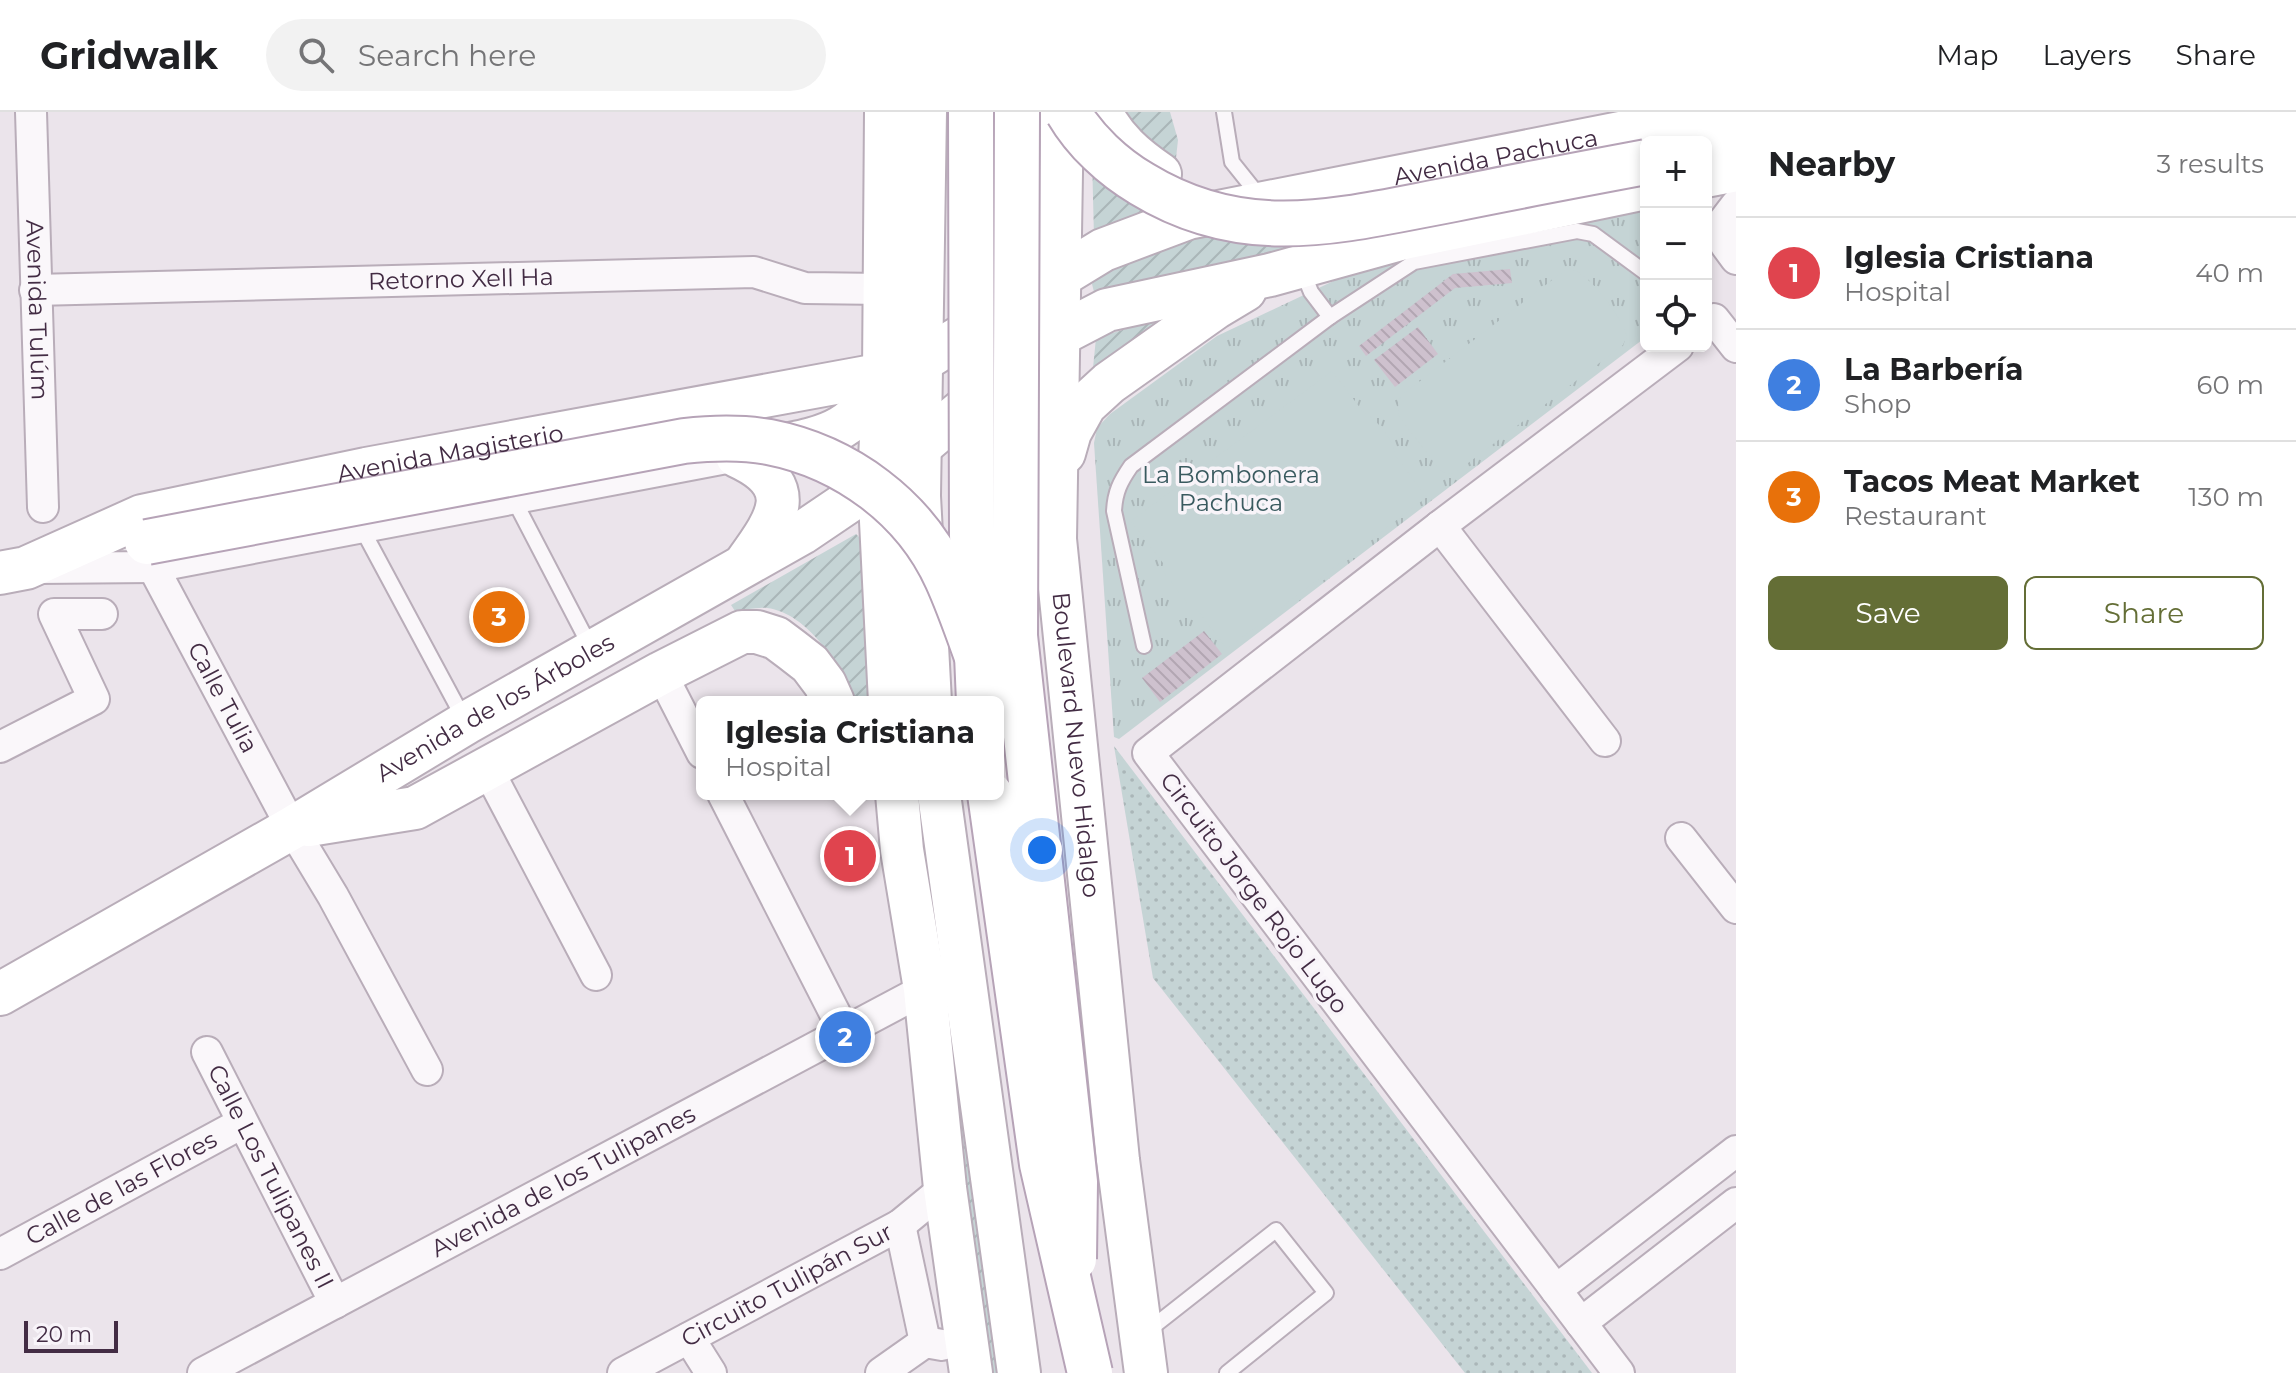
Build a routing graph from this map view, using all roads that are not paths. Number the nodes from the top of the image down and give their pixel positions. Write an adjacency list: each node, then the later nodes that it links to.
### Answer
1 (31, 112): 25 (street, Avenida Tulúm)
2 (886, 112): 17 (main road)
3 (925, 112): 13 (main road)
4 (971, 112): 51 (main road, bridge)
5 (1017, 112): 96 (main road, Boulevard Nuevo Hidalgo, bridge)
6 (1065, 112): 12 (main road, bridge); 23 (main road, Boulevard Nuevo Hidalgo)
7 (1101, 112): 18 (main road)
8 (1224, 112): 18 (lane)
9 (1727, 112): 18 (main road, Avenida Pachuca)
10 (1736, 144): 11 (main road)
11 (1712, 149)
12 (1640, 163)
13 (925, 168): 26 (main road); 32 (main road)
14 (1736, 170): 15 (main road)
15 (1712, 175)
16 (1640, 189): 22 (main road)
17 (885, 190): 24 (main road); 32 (main road)
18 (1264, 202): 23 (main road, Avenida Pachuca)
19 (1730, 213): 20 (street)
20 (1736, 259)
21 (1640, 269): 27 (lane)
22 (1285, 271): 27 (lane); 29 (main road, Avenida de los Árboles); 38 (main road)
23 (1060, 276): 26 (main road, Avenida Magisterio); 29 (main road, Boulevard Nuevo Hidalgo)
24 (884, 289): 25 (street, Retorno Xell Ha); 33 (main road); 34 (main road)
25 (35, 290): 41 (street, Avenida Tulúm)
26 (997, 315): 29 (main road); 32 (main road, Avenida Magisterio)
27 (1330, 317): 49 (lane)
28 (1712, 320): 30 (street)
29 (1059, 335): 35 (main road, Avenida de los Árboles); 38 (main road, Boulevard Nuevo Hidalgo)
30 (1736, 347)
31 (1670, 352): 42 (street, Circuito Jorge Rojo Lugo)
32 (923, 360): 33 (main road, Avenida Magisterio); 35 (main road); 36 (main road)
33 (884, 374): 34 (main road, Avenida Magisterio); 37 (main road); 39 (main road)
34 (782, 391): 46 (main road, Avenida Magisterio)
35 (975, 400): 36 (main road, Avenida de los Árboles); 44 (main road)
36 (920, 446): 39 (main road, Avenida de los Árboles); 55 (main road)
37 (737, 456): 40 (street); 47 (main road)
38 (1057, 473): 44 (main road, Boulevard Nuevo Hidalgo)
39 (879, 481): 47 (main road, Avenida de los Árboles); 54 (main road)
40 (513, 498): 43 (street); 50 (lane)
41 (43, 507)
42 (1440, 526): 59 (street); 84 (street, Circuito Jorge Rojo Lugo)
43 (361, 527): 45 (street); 57 (lane)
44 (1055, 539): 89 (main road, Boulevard Nuevo Hidalgo)
45 (150, 555): 46 (main road); 51 (main road, bridge); 67 (street, Calle Tulia)
46 (13, 570)
47 (741, 570): 50 (main road, Avenida de los Árboles)
48 (102, 614): 60 (street)
49 (1144, 646)
50 (593, 652): 57 (main road, Avenida de los Árboles)
51 (976, 654): 56 (main road, bridge)
52 (661, 673): 53 (main road); 58 (street); 61 (main road)
53 (830, 696)
54 (890, 696)
55 (930, 696)
56 (979, 696)
57 (466, 723): 67 (main road, Avenida de los Árboles)
58 (696, 741)
59 (1605, 741)
60 (0, 747)
61 (487, 768): 67 (main road); 71 (street)
62 (726, 800): 74 (street)
63 (874, 800): 69 (main road)
64 (898, 800): 69 (main road)
65 (940, 800): 95 (main road)
66 (991, 800): 97 (main road, bridge)
67 (292, 828): 73 (main road, Avenida de los Árboles); 76 (street, Calle Tulia)
68 (1681, 838): 70 (street)
69 (902, 850): 72 (main road)
70 (1736, 908)
71 (596, 975)
72 (925, 989): 74 (street, Avenida de los Tulipanes); 80 (main road)
73 (0, 994)
74 (845, 1033): 85 (street, Avenida de los Tulipanes)
75 (207, 1052): 77 (street, Calle Los Tulipanes II)
76 (427, 1070)
77 (242, 1123): 83 (street, Calle de las Flores); 85 (street, Calle Los Tulipanes II)
78 (1736, 1151): 79 (street)
79 (1698, 1180): 81 (street); 84 (street)
80 (945, 1188): 82 (street, Circuito Tulipán Sur); 90 (main road)
81 (1730, 1208): 86 (street)
82 (900, 1225): 87 (street, Circuito Tulipán Sur); 88 (street)
83 (0, 1254)
84 (1556, 1290): 86 (street, Circuito Jorge Rojo Lugo)
85 (335, 1303): 91 (street, Avenida de los Tulipanes)
86 (1581, 1323): 99 (street, Circuito Jorge Rojo Lugo)
87 (689, 1338): 92 (street, Circuito Tulipán Sur); 93 (street)
88 (925, 1342): 90 (street); 94 (street)
89 (1144, 1354): 98 (lane)
90 (969, 1361)
91 (203, 1373)
92 (623, 1373)
93 (711, 1373)
94 (881, 1373)
95 (1019, 1373)
96 (1076, 1373)
97 (1090, 1373)
98 (1227, 1373)
99 (1619, 1373)

